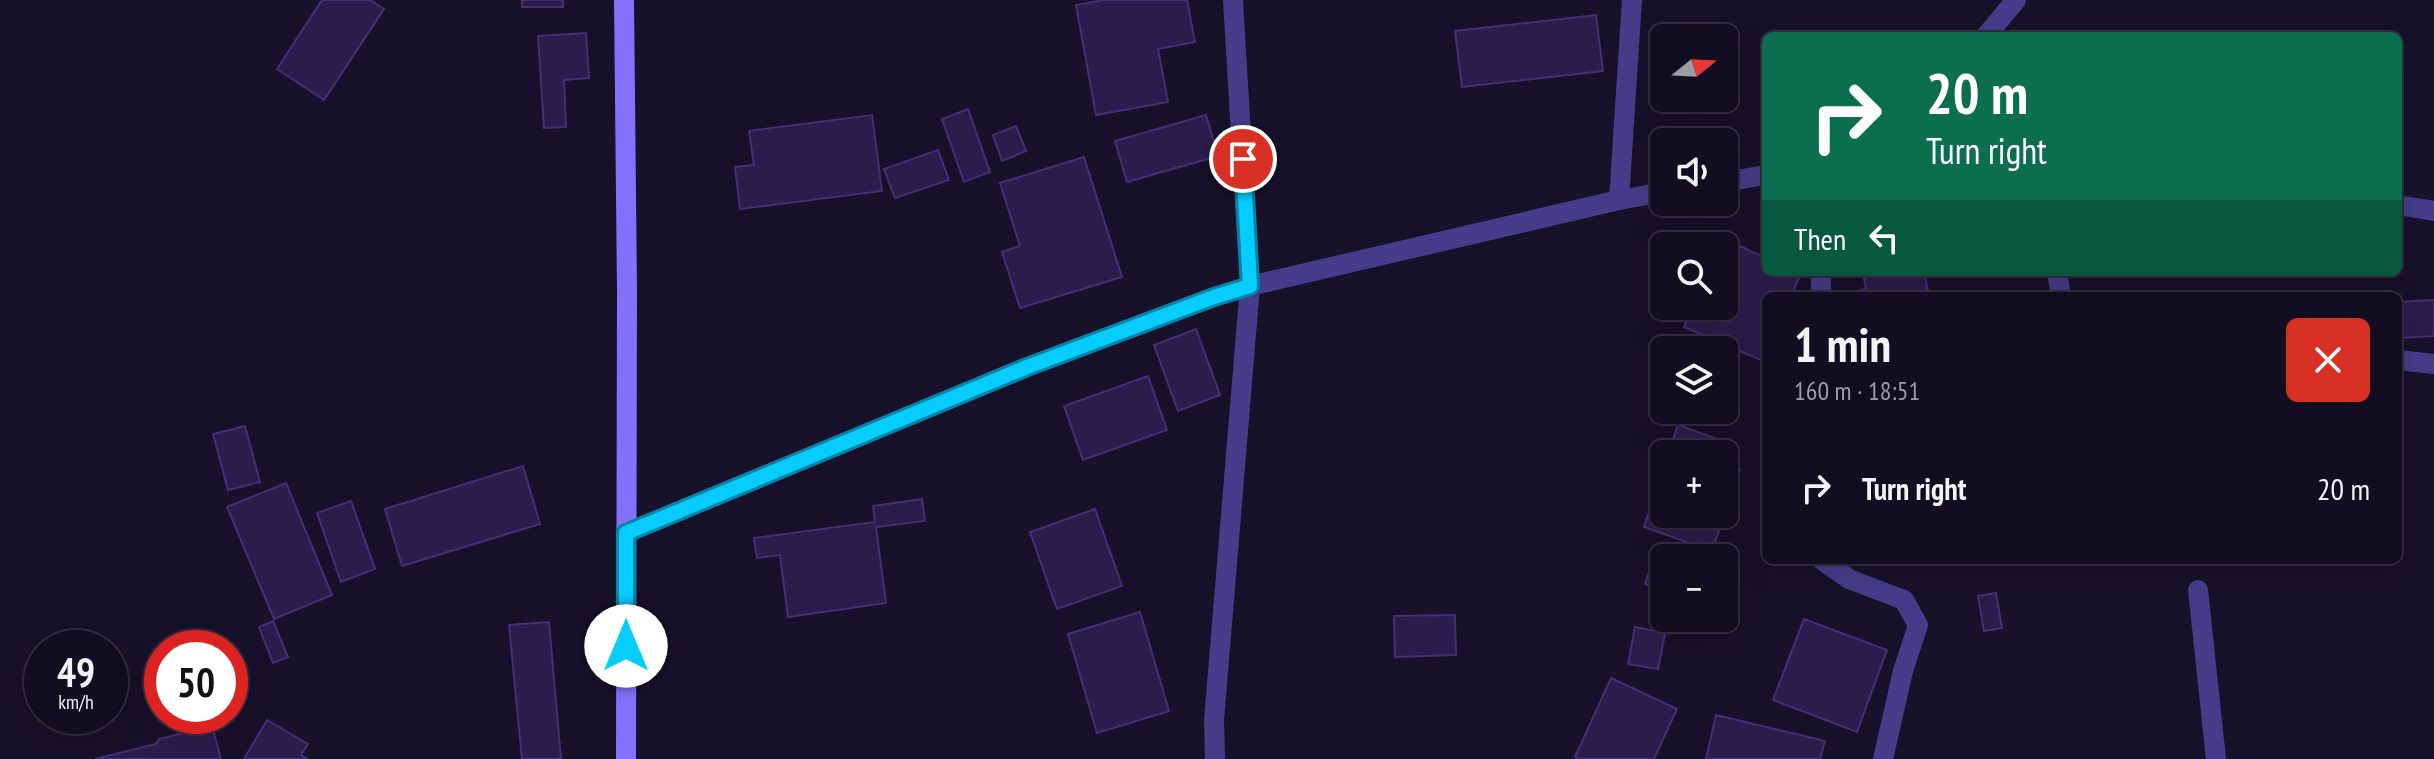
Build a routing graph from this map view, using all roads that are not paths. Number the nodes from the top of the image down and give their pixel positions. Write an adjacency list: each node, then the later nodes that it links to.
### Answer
1 (624, 0): 15 (main road)
2 (1233, 0): 12 (street)
3 (1632, 0): 9 (street)
4 (2016, 0): 5 (street)
5 (1989, 32)
6 (1762, 176): 7 (street)
7 (1738, 180)
8 (1650, 194): 9 (street)
9 (1619, 200): 12 (street)
10 (2402, 206): 11 (street)
11 (2434, 211)
12 (1250, 286): 15 (street); 19 (street)
13 (2402, 360): 14 (street)
14 (2434, 364)
15 (626, 533): 18 (main road)
16 (1828, 564): 20 (street)
17 (2198, 590): 21 (street)
18 (626, 759)
19 (1215, 759)
20 (1883, 759)
21 (2216, 759)

